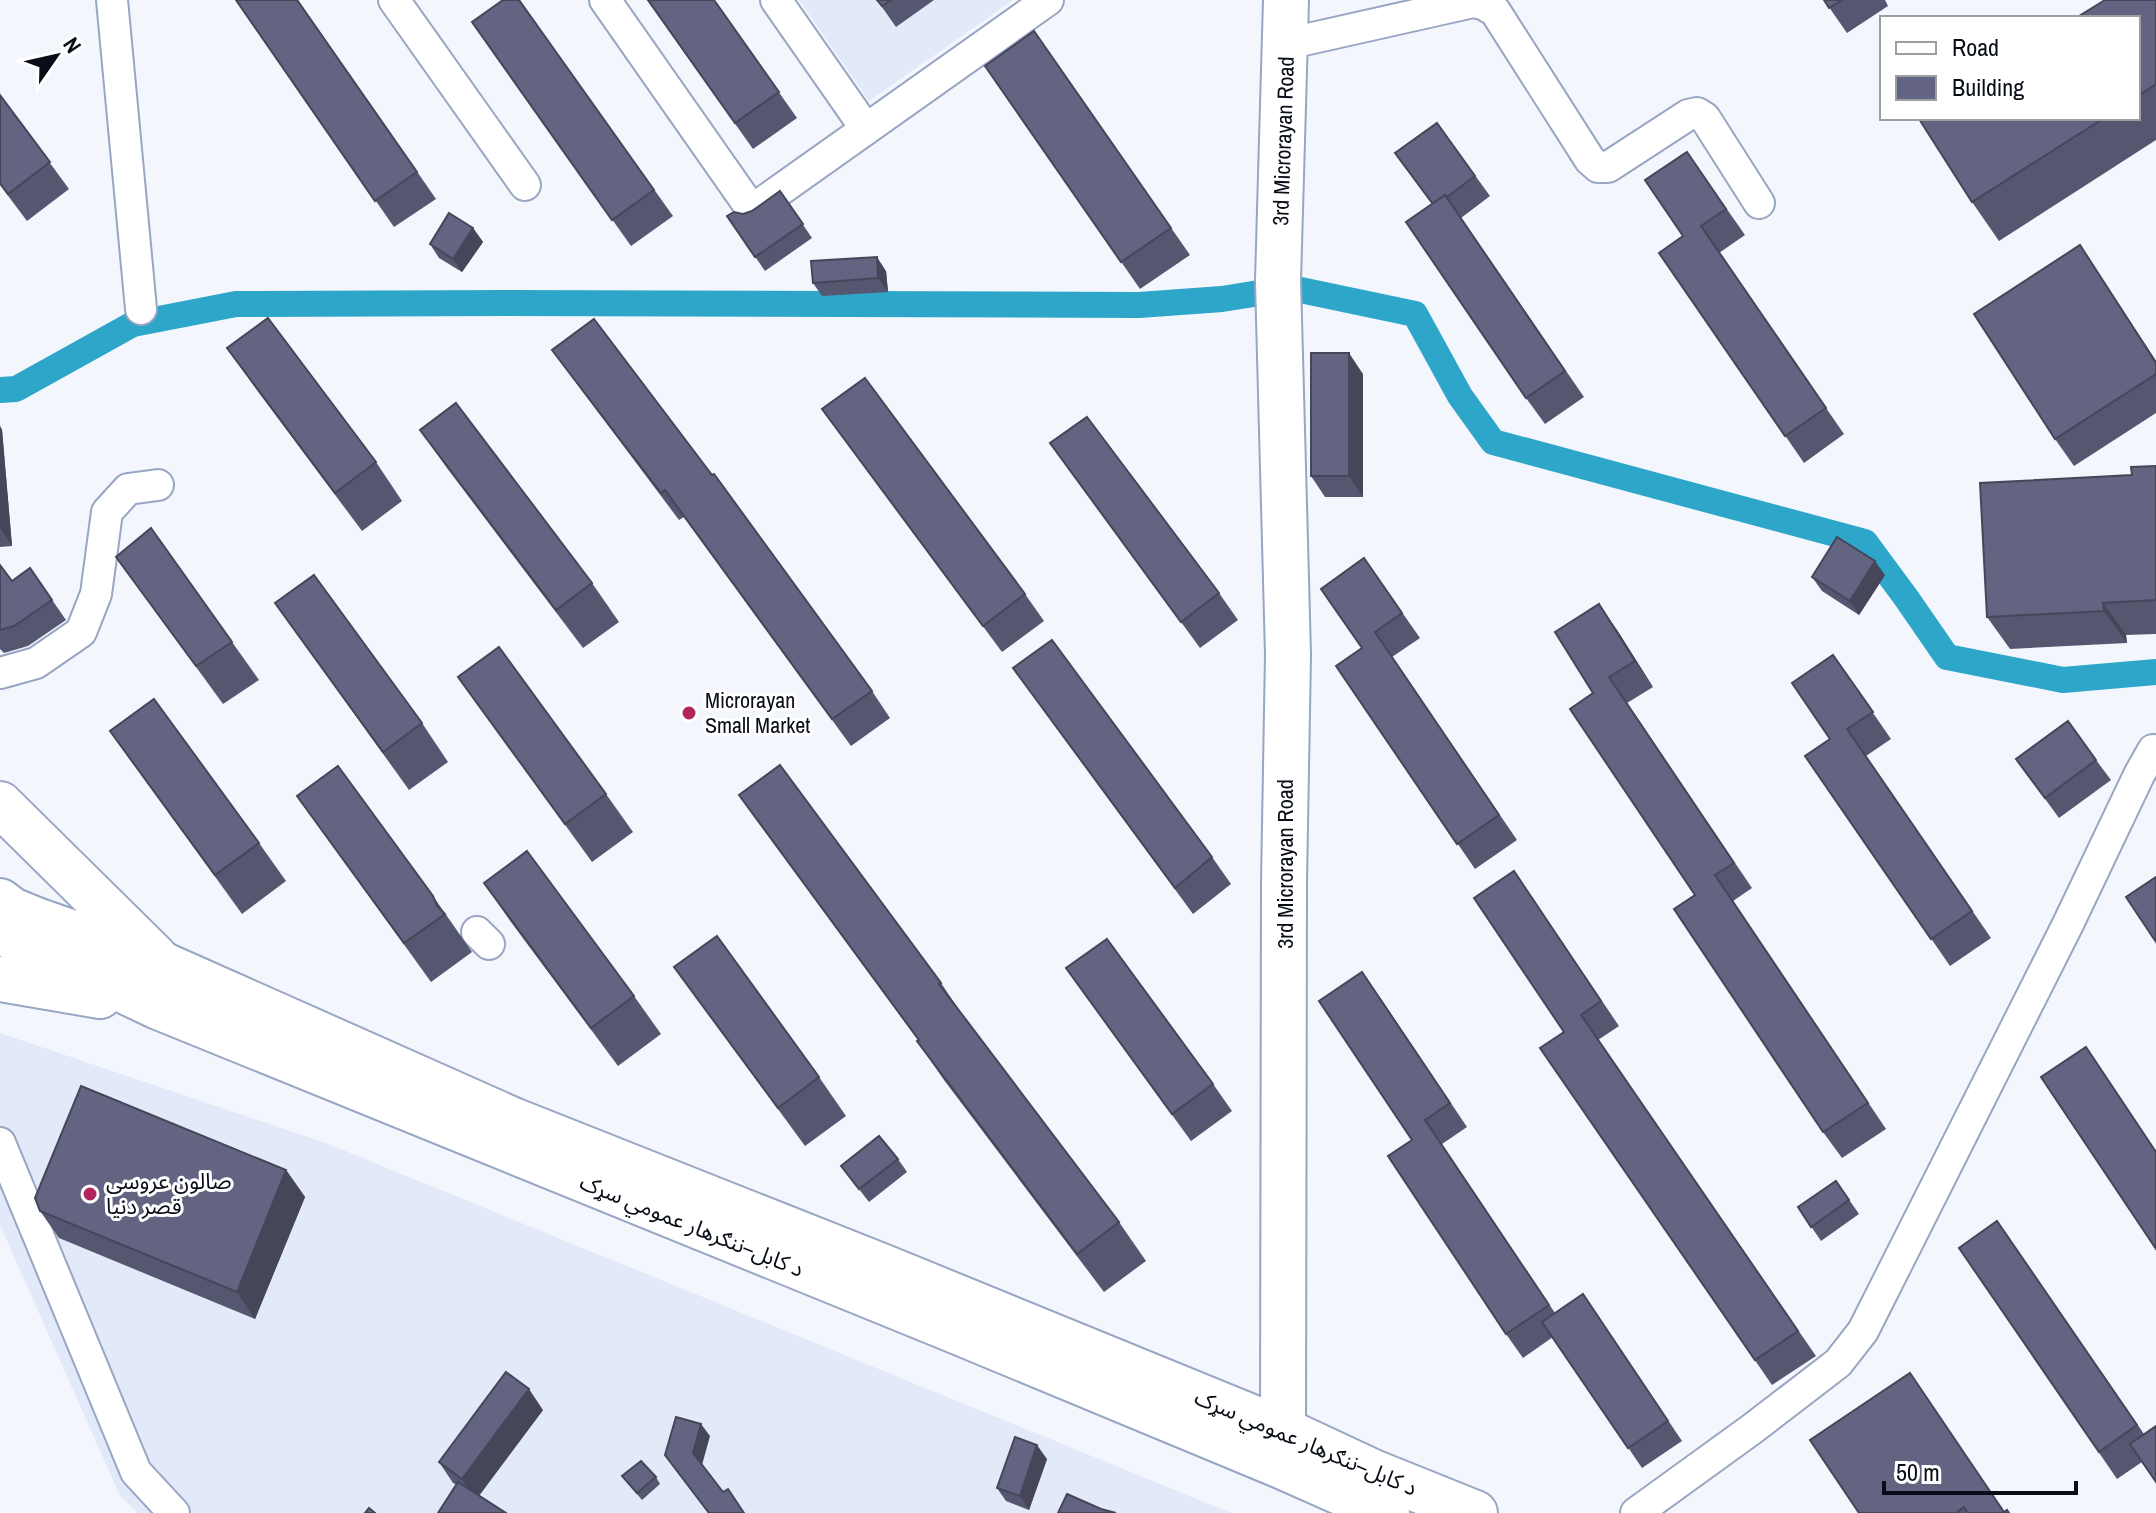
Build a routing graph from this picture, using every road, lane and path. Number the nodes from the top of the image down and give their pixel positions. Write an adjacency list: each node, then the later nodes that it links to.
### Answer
1 (112, 0): 11 (street)
2 (394, 0): 9 (street)
3 (605, 0): 8 (street)
4 (776, 0): 8 (street)
5 (1048, 0): 8 (street)
6 (1286, 0): 7 (main road, 3rd Microrayan Road)
7 (1286, 44): 10 (street); 21 (main road, 3rd Microrayan Road)
8 (866, 129)
9 (525, 185)
10 (1759, 203)
11 (141, 309)
12 (158, 485): 13 (street)
13 (0, 673)
14 (2153, 750): 25 (street)
15 (0, 804): 19 (main road)
16 (0, 901): 19 (main road)
17 (0, 932): 19 (main road, د کابل–ننګرهار عمومي سړک)
18 (0, 979): 19 (main road)
19 (159, 985): 21 (main road, د کابل–ننګرهار عمومي سړک); 23 (main road, د کابل–ننګرهار عمومي سړک)
20 (0, 1143): 22 (street)
21 (1283, 1430): 24 (main road, د کابل–ننګرهار عمومي سړک)
22 (174, 1513)
23 (1387, 1513)
24 (1475, 1513)
25 (1636, 1513)

